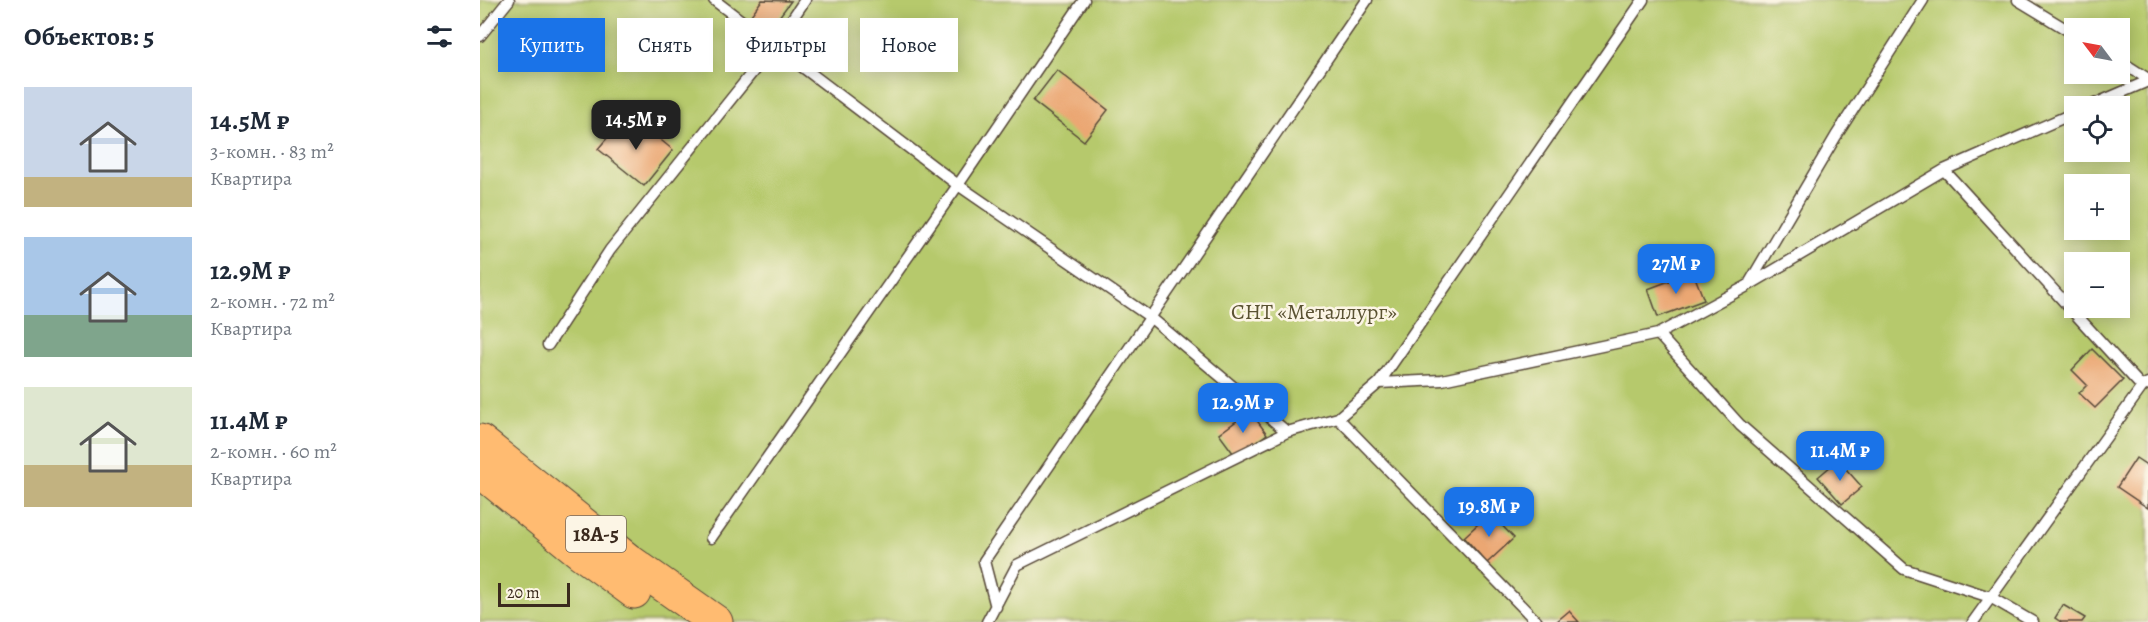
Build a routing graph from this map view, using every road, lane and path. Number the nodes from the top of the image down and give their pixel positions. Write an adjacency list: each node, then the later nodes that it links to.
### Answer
1 (510, 0): 12 (lane)
2 (714, 0): 9 (lane)
3 (805, 0): 10 (lane)
4 (1084, 0): 20 (lane)
5 (1367, 0): 22 (lane)
6 (1643, 0): 25 (lane)
7 (1923, 0): 21 (lane)
8 (2018, 0): 11 (lane)
9 (738, 18)
10 (793, 18)
11 (2064, 28)
12 (480, 36)
13 (2130, 68): 16 (lane)
14 (753, 72): 24 (lane)
15 (810, 72): 20 (lane)
16 (2148, 80): 17 (lane)
17 (2112, 96)
18 (2064, 117): 19 (lane)
19 (1944, 170): 21 (lane); 26 (lane)
20 (958, 185): 22 (lane); 31 (lane)
21 (1749, 285): 23 (lane)
22 (1150, 317): 28 (lane); 33 (lane)
23 (1658, 334): 25 (lane); 32 (lane)
24 (548, 345)
25 (1379, 383): 27 (lane)
26 (2145, 385): 32 (lane)
27 (1338, 418): 28 (lane); 37 (lane)
28 (1287, 432): 33 (lane)
29 (480, 441): 35 (highway, 18А-5)
30 (480, 471): 34 (highway, 18А-5)
31 (711, 538)
32 (1990, 597): 38 (lane); 39 (lane)
33 (996, 607): 36 (lane)
34 (676, 622)
35 (716, 622)
36 (987, 622)
37 (1537, 622)
38 (1973, 622)
39 (2033, 622)

